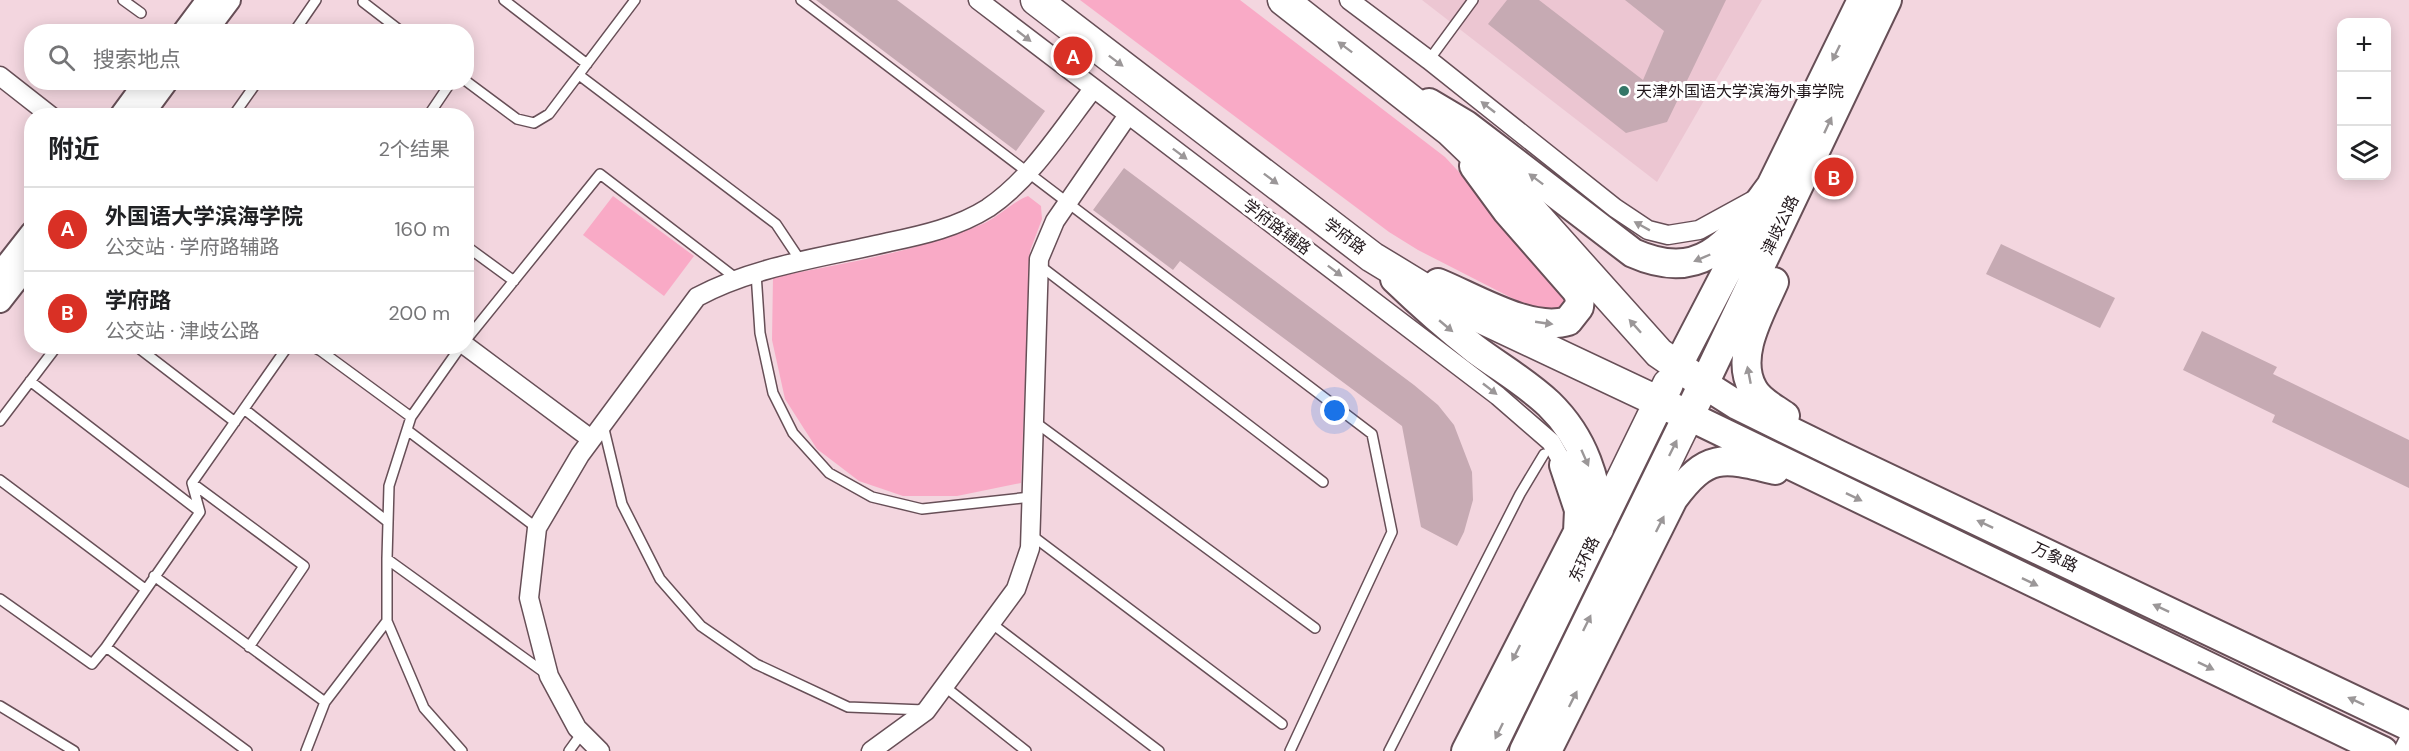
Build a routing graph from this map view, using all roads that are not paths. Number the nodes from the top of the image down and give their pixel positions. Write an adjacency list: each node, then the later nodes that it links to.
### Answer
1 (123, 0): 16 (lane)
2 (208, 0): 17 (street)
3 (229, 0): 18 (street)
4 (316, 0): 19 (lane)
5 (504, 0): 22 (lane)
6 (635, 0): 22 (lane)
7 (801, 0): 39 (lane)
8 (978, 0): 27 (street, 学府路辅路, one-way to 27)
9 (1036, 0): 44 (highway, 学府路, one-way to 44)
10 (1283, 0): 25 (highway, one-way to 10)
11 (1349, 0): 21 (street)
12 (1473, 0): 21 (lane)
13 (1862, 0): 40 (main road, 津歧公路, one-way to 40)
14 (1887, 0): 40 (main road, 津歧公路, one-way to 14)
15 (363, 1): 20 (lane)
16 (141, 13)
17 (190, 24)
18 (211, 24)
19 (300, 24)
20 (392, 24)
21 (1429, 60): 40 (street, one-way to 21)
22 (587, 64): 23 (lane)
23 (579, 75): 26 (lane); 45 (lane)
24 (0, 76): 32 (street)
25 (1391, 83): 38 (highway); 40 (main road, one-way to 25)
26 (474, 87)
27 (1093, 89): 37 (street, 学府路辅路); 39 (street)
28 (140, 90): 33 (street)
29 (161, 90): 34 (street)
30 (251, 90): 35 (lane)
31 (446, 90): 36 (lane)
32 (41, 108)
33 (127, 108)
34 (151, 108)
35 (239, 108)
36 (434, 108)
37 (1128, 115): 41 (street); 74 (street, 学府路辅路, one-way to 74)
38 (1450, 131): 44 (main road, one-way to 38); 60 (highway, one-way to 38)
39 (1029, 173): 41 (lane); 45 (street)
40 (1782, 192): 60 (main road, 津歧公路); 62 (main road, 津歧公路); 73 (main road, one-way to 40)
41 (1068, 203): 46 (street); 112 (lane)
42 (24, 243): 49 (street)
43 (474, 252): 51 (lane)
44 (1372, 257): 63 (highway, 学府路); 83 (main road, one-way to 83)
45 (802, 263): 48 (street)
46 (1039, 265): 67 (street); 77 (lane)
47 (24, 270): 52 (street)
48 (756, 273): 50 (street); 79 (lane)
49 (0, 274)
50 (737, 279): 51 (lane); 70 (street)
51 (514, 281): 53 (lane)
52 (0, 301)
53 (474, 329)
54 (474, 352): 72 (street)
55 (51, 354): 61 (lane)
56 (146, 354): 69 (lane)
57 (282, 354): 64 (lane)
58 (325, 354): 66 (lane)
59 (455, 354): 66 (lane)
60 (1677, 367): 62 (highway); 63 (highway, 东环路)
61 (30, 381): 68 (lane); 80 (lane)
62 (1704, 384): 65 (highway, 东环路); 73 (main road, 万象路)
63 (1660, 400): 65 (highway, 学府路); 83 (highway, 东环路)
64 (244, 409): 69 (lane); 81 (lane)
65 (1689, 416): 76 (main road, 万象路); 116 (highway, 东环路, one-way to 65)
66 (411, 417): 71 (lane)
67 (1033, 420): 79 (street); 91 (lane)
68 (0, 421)
69 (235, 422): 78 (lane)
70 (603, 423): 72 (street); 98 (lane)
71 (407, 430): 81 (lane); 82 (lane)
72 (591, 439): 82 (street)
73 (1838, 454): 100 (main road, 万象路, one-way to 73)
74 (1554, 460): 113 (lane); 114 (main road, one-way to 114)
75 (0, 480): 87 (lane)
76 (1818, 480): 117 (main road, one-way to 76); 118 (main road, 万象路, one-way to 118)
77 (1323, 482)
78 (192, 483): 80 (lane); 92 (lane)
79 (1031, 497): 84 (street)
80 (200, 512): 86 (lane)
81 (388, 522): 85 (lane)
82 (537, 528): 94 (street)
83 (1599, 529): 115 (highway, 东环路, one-way to 115)
84 (1030, 534): 90 (street); 99 (lane)
85 (387, 559): 89 (lane); 94 (lane)
86 (154, 576): 87 (lane); 92 (lane)
87 (145, 589): 93 (lane)
88 (0, 599): 93 (lane)
89 (387, 621): 96 (lane); 106 (lane)
90 (991, 623): 95 (street); 111 (lane)
91 (1315, 628)
92 (249, 646): 96 (lane)
93 (106, 647): 104 (lane)
94 (549, 675): 101 (street)
95 (944, 686): 98 (street); 110 (lane)
96 (325, 702): 105 (lane)
97 (0, 706): 103 (lane)
98 (926, 711): 109 (street)
99 (1282, 724)
100 (2409, 726)
101 (582, 733): 107 (lane); 108 (street)
102 (2409, 739): 119 (street)
103 (74, 751)
104 (247, 751)
105 (306, 751)
106 (462, 751)
107 (569, 751)
108 (600, 751)
109 (871, 751)
110 (1026, 751)
111 (1159, 751)
112 (1290, 751)
113 (1389, 751)
114 (1466, 751)
115 (1489, 751)
116 (1525, 751)
117 (1547, 751)
118 (2384, 751)
119 (2403, 751)

